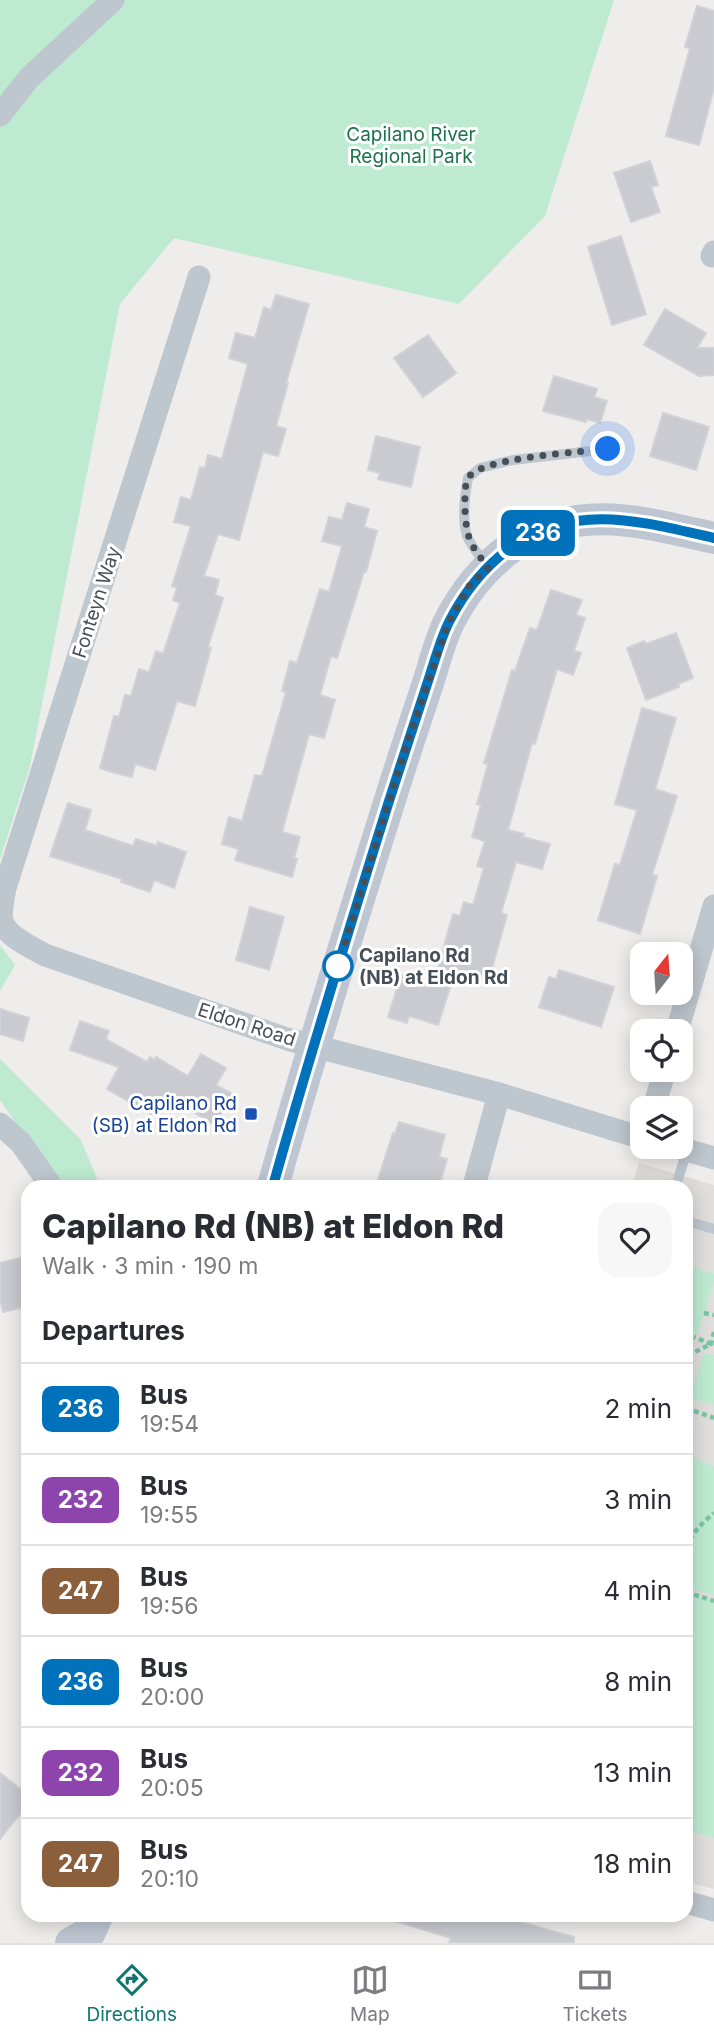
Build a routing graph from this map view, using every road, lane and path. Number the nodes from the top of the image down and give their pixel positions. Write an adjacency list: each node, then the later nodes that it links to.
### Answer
1 (113, 0): 2 (street)
2 (0, 115)
3 (200, 277): 8 (street, Fonteyn Way)
4 (608, 449): 6 (lane)
5 (714, 538): 6 (main road)
6 (488, 568): 10 (main road)
7 (714, 906): 9 (street)
8 (6, 928): 10 (street, Eldon Road)
9 (681, 1019)
10 (313, 1045): 11 (street, Eldon Road); 18 (main road)
11 (499, 1094): 13 (street, Eldon Road); 19 (street)
12 (0, 1124): 17 (street)
13 (630, 1134)
14 (693, 1152): 15 (street)
15 (714, 1158)
16 (679, 1159): 20 (lane)
17 (47, 1180)
18 (275, 1180)
19 (476, 1180)
20 (677, 1180)
21 (693, 1223): 22 (lane)
22 (714, 1229)
23 (704, 1313): 24 (path)
24 (714, 1315)
25 (714, 1332): 27 (path)
26 (694, 1337): 27 (path)
27 (712, 1344): 28 (path)
28 (693, 1353)
29 (693, 1410): 30 (path)
30 (714, 1418)
31 (714, 1513): 32 (path)
32 (693, 1535)
33 (693, 1594): 34 (path)
34 (714, 1601)
35 (693, 1904): 36 (street)
36 (714, 1910)
37 (72, 1922): 39 (main road)
38 (94, 1922): 39 (main road)
39 (69, 1943)

